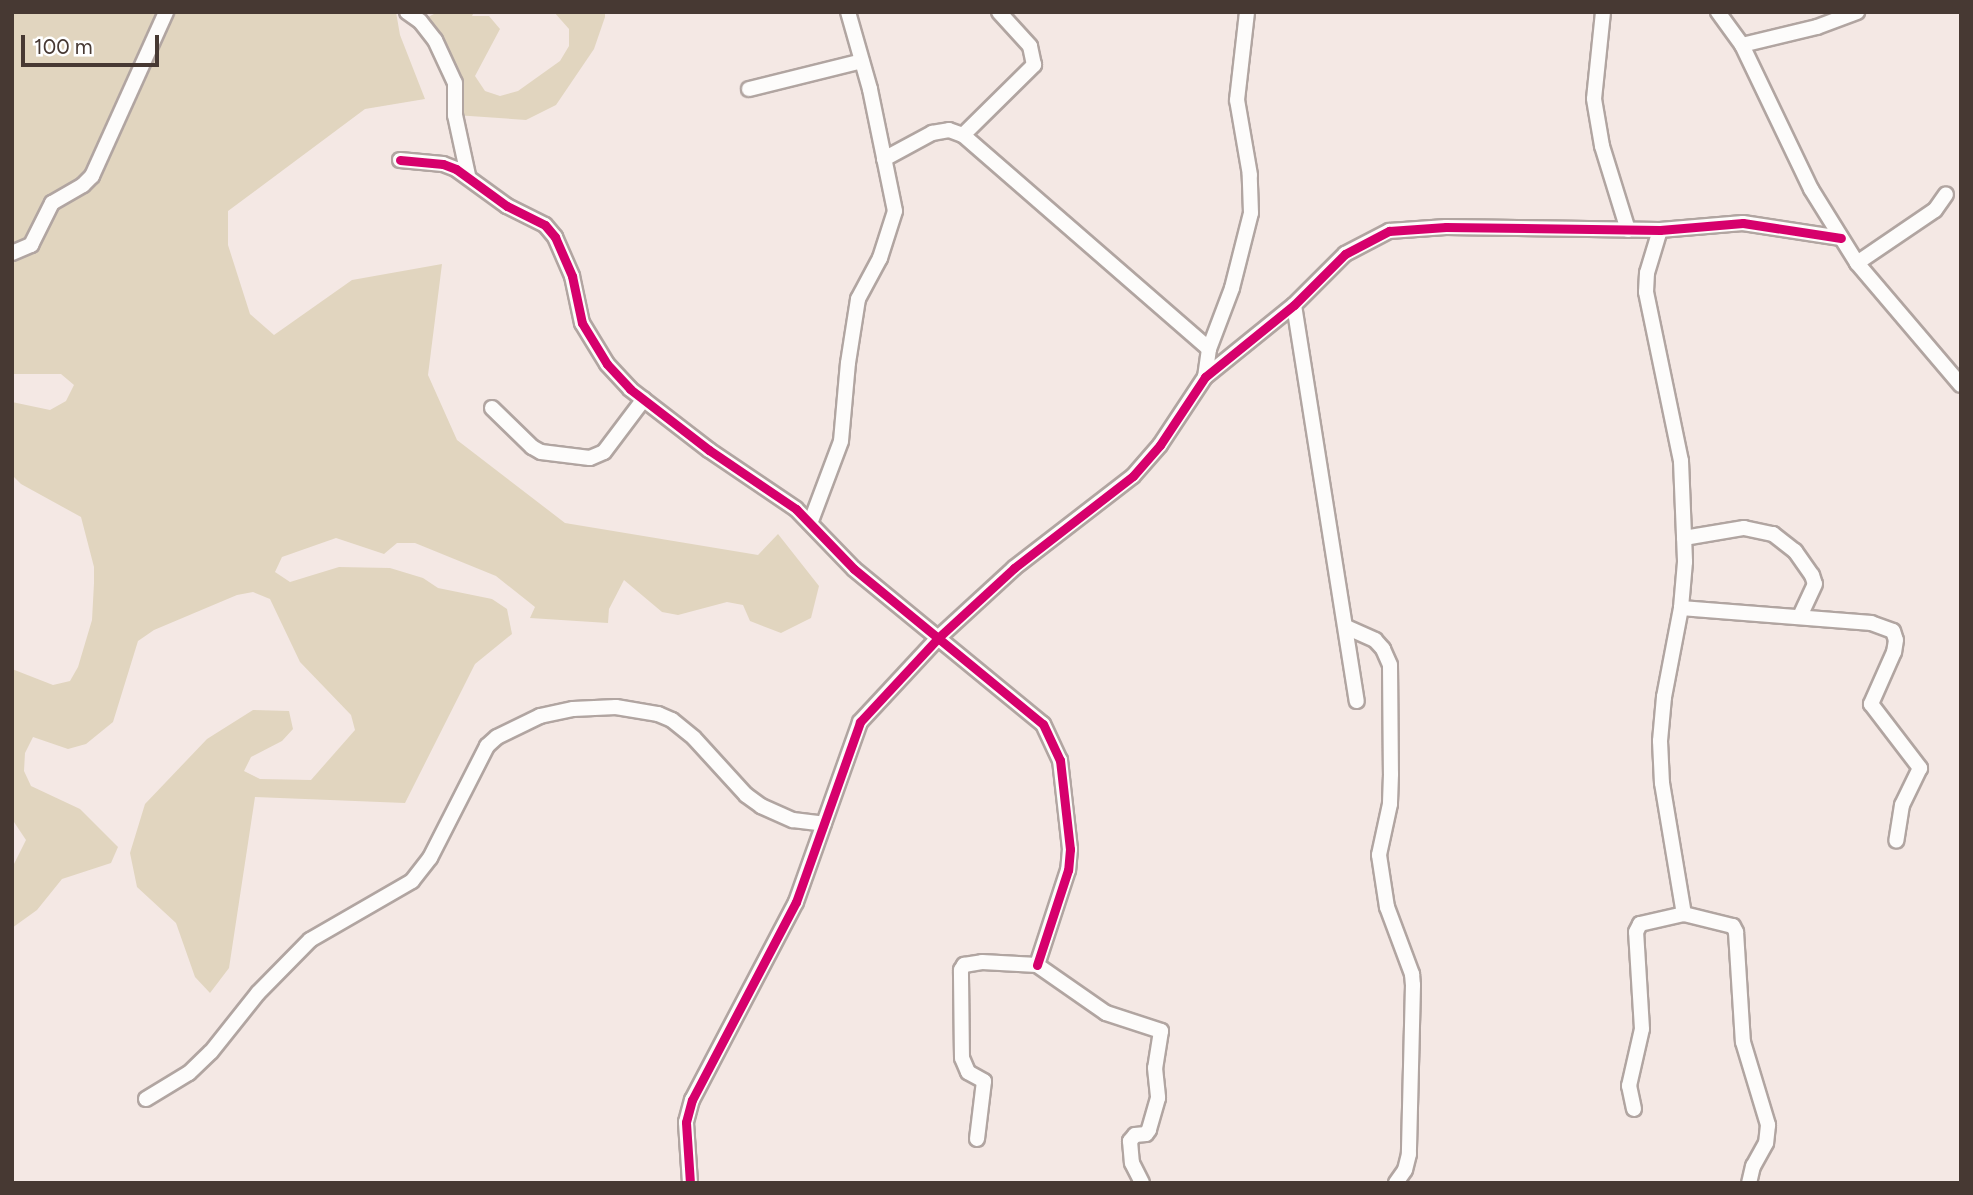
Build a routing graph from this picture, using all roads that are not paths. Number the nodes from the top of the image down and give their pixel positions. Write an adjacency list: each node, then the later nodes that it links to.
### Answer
1 (166, 12): 20 (street)
2 (407, 12): 15 (street)
3 (848, 12): 10 (street)
4 (999, 12): 12 (street)
5 (1247, 12): 23 (street)
6 (1603, 12): 17 (street)
7 (1718, 12): 9 (street)
8 (1857, 12): 9 (street)
9 (1742, 45): 19 (street)
10 (862, 61): 11 (street); 13 (street)
11 (749, 89)
12 (963, 135): 13 (street); 23 (street)
13 (884, 159): 28 (street)
14 (400, 160): 15 (street)
15 (468, 175): 26 (street)
16 (1946, 194): 21 (street)
17 (1628, 230): 18 (street); 22 (street)
18 (1660, 230): 19 (street); 29 (street)
19 (1841, 238): 21 (street)
20 (12, 253)
21 (1857, 263): 25 (street)
22 (1294, 305): 24 (street); 32 (street)
23 (1209, 349): 24 (street)
24 (1205, 377): 33 (street)
25 (1961, 385)
26 (644, 399): 27 (street); 28 (street)
27 (492, 408)
28 (811, 521): 33 (street)
29 (1684, 538): 30 (street); 31 (street)
30 (1681, 608): 31 (street); 37 (street)
31 (1800, 615): 36 (street)
32 (1346, 627): 34 (street); 44 (street)
33 (938, 638): 35 (street); 38 (street)
34 (1357, 701)
35 (824, 824): 39 (street); 42 (street)
36 (1896, 841)
37 (1684, 914): 40 (street); 45 (street)
38 (1037, 965): 41 (street); 43 (street)
39 (146, 1099)
40 (1634, 1109)
41 (977, 1139)
42 (690, 1183)
43 (1142, 1183)
44 (1396, 1183)
45 (1749, 1183)

